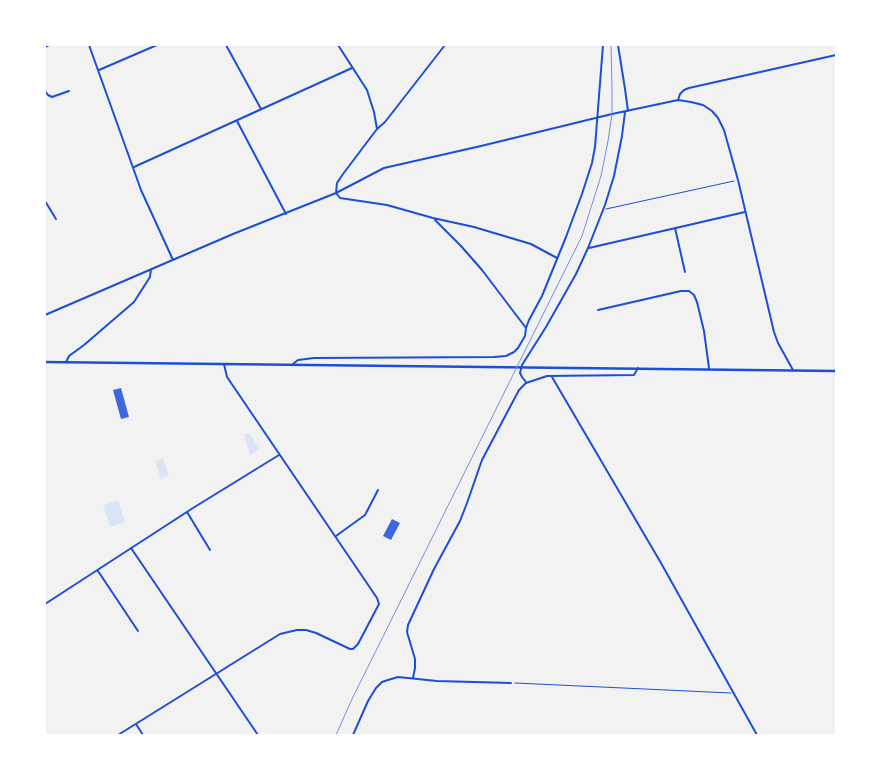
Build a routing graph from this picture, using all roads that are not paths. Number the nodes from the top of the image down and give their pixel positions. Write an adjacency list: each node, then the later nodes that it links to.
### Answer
1 (49, 45): 9 (street)
2 (89, 45): 12 (street)
3 (157, 45): 12 (street)
4 (226, 45): 16 (street)
5 (338, 45): 11 (street)
6 (445, 45): 20 (street)
7 (603, 45): 18 (street)
8 (618, 45): 17 (street)
9 (45, 47)
10 (836, 55): 15 (street)
11 (352, 68): 16 (street); 20 (street)
12 (99, 70): 21 (street)
13 (69, 90): 14 (street)
14 (45, 91)
15 (678, 100): 17 (street); 24 (street)
16 (261, 109): 19 (street)
17 (626, 112): 18 (street); 29 (street)
18 (597, 118): 22 (street); 30 (street)
19 (237, 120): 21 (street); 25 (street)
20 (377, 129): 22 (street)
21 (134, 167): 31 (street)
22 (336, 193): 25 (street); 26 (street)
23 (45, 201): 27 (street)
24 (745, 212): 28 (street); 43 (street)
25 (286, 214): 31 (street)
26 (433, 218): 30 (street); 36 (street)
27 (56, 219)
28 (675, 228): 29 (street); 33 (street)
29 (588, 248): 46 (street)
30 (557, 258): 36 (street)
31 (173, 260): 32 (street)
32 (151, 270): 35 (street); 38 (street)
33 (685, 272)
34 (598, 310): 42 (street)
35 (45, 315)
36 (526, 328): 40 (street)
37 (45, 362): 38 (main road)
38 (66, 362): 39 (main road)
39 (224, 364): 40 (main road); 47 (street)
40 (293, 364): 41 (main road)
41 (638, 368): 42 (main road); 45 (street)
42 (709, 369): 43 (main road)
43 (793, 370): 44 (main road)
44 (836, 371)
45 (552, 376): 46 (street); 64 (street)
46 (526, 383): 57 (street)
47 (280, 455): 49 (street); 50 (street)
48 (378, 490): 50 (street)
49 (187, 512): 51 (street); 52 (street)
50 (336, 536): 56 (street)
51 (131, 548): 53 (street); 56 (street)
52 (210, 550)
53 (98, 571): 54 (street); 55 (street)
54 (45, 604)
55 (138, 631)
56 (216, 673): 59 (street); 62 (street)
57 (412, 678): 58 (street); 63 (street)
58 (511, 683)
59 (136, 724): 60 (street); 61 (street)
60 (118, 735)
61 (143, 735)
62 (258, 735)
63 (353, 735)
64 (757, 735)

